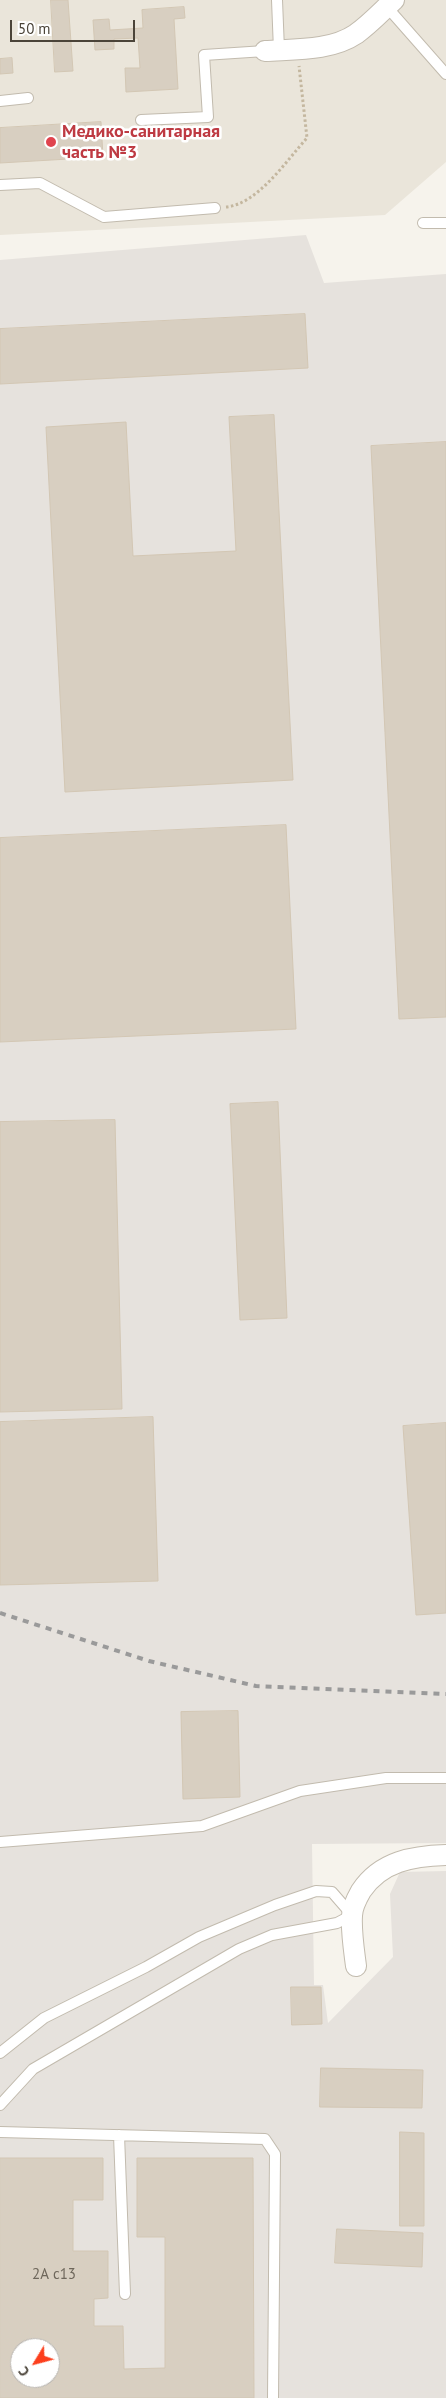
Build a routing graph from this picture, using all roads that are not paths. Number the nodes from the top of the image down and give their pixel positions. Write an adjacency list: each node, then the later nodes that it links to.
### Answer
1 (277, 0): 3 (lane)
2 (390, 3): 3 (street); 4 (lane)
3 (281, 50): 7 (lane)
4 (446, 74)
5 (28, 98): 6 (lane)
6 (0, 101)
7 (141, 120)
8 (0, 185): 9 (lane)
9 (215, 208)
10 (423, 223): 11 (lane)
11 (446, 223)
12 (446, 1778): 13 (lane)
13 (0, 1842)
14 (446, 1855): 15 (street)
15 (352, 1915): 16 (street); 17 (lane); 18 (lane)
16 (356, 1966)
17 (0, 2053)
18 (0, 2104)
19 (0, 2132): 20 (lane)
20 (119, 2135): 21 (lane); 22 (lane)
21 (125, 2294)
22 (273, 2398)

